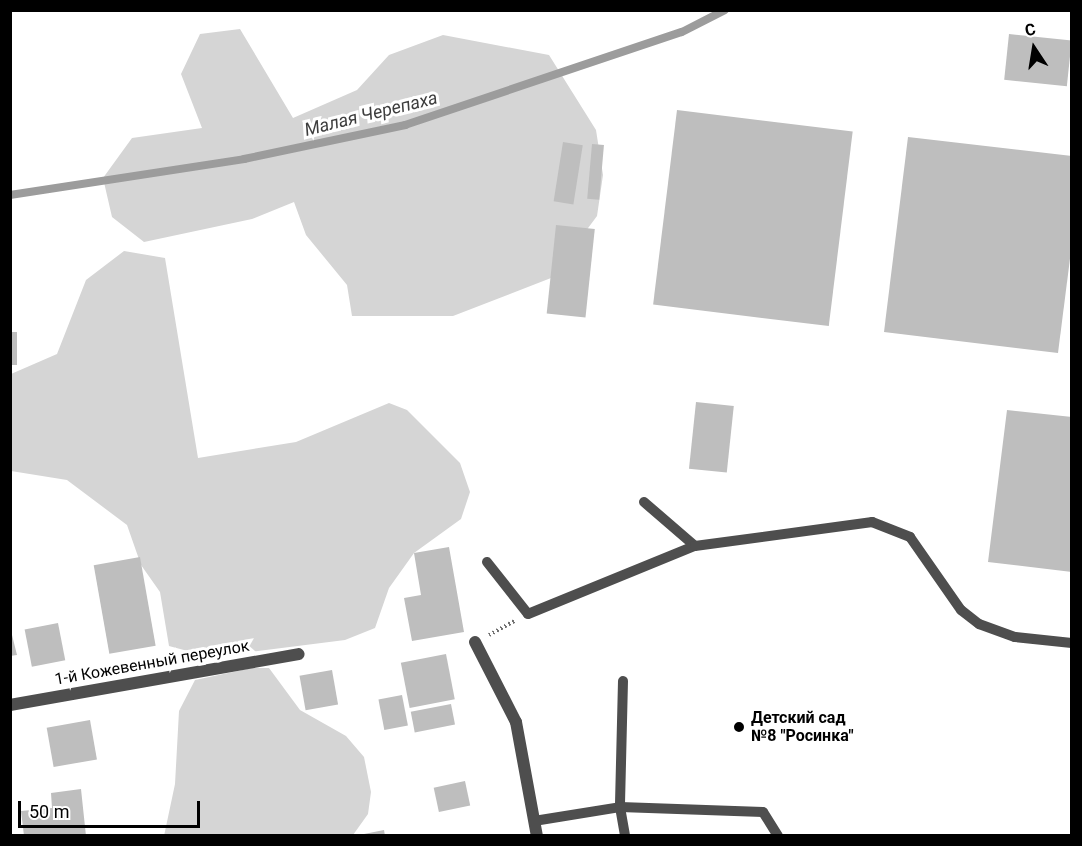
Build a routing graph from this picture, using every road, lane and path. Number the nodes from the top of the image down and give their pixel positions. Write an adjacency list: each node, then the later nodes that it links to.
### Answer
1 (644, 502): 2 (lane)
2 (695, 546): 4 (lane); 6 (lane)
3 (487, 562): 4 (lane)
4 (528, 614): 5 (path)
5 (475, 642): 11 (street)
6 (1071, 643)
7 (299, 654): 9 (street, 1-й Кожевенный переулок)
8 (622, 681): 10 (lane)
9 (10, 705)
10 (620, 807): 11 (lane); 13 (lane); 14 (lane)
11 (534, 821): 12 (street)
12 (537, 836)
13 (625, 836)
14 (778, 836)

